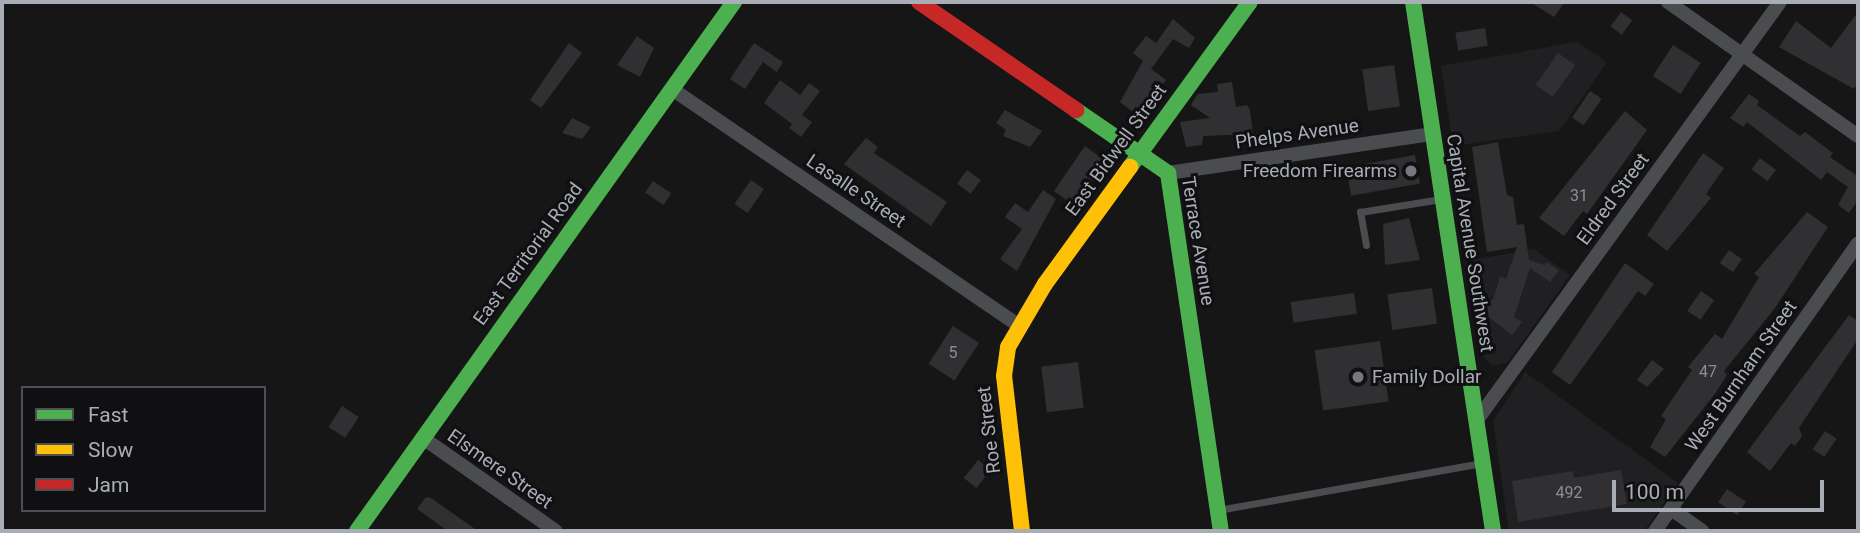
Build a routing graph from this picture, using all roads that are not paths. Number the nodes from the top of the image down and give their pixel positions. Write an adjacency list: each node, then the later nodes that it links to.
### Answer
1 (734, 2): 8 (street, East Territorial Road)
2 (919, 2): 11 (street, Terrace Avenue)
3 (1250, 2): 11 (street, East Bidwell Street)
4 (1413, 2): 9 (street, Capital Avenue Southwest)
5 (1668, 2): 7 (street)
6 (1780, 2): 7 (street, Eldred Street)
7 (1741, 54): 10 (street); 17 (street, Eldred Street)
8 (672, 89): 16 (street, Lasalle Street); 18 (street, East Territorial Road)
9 (1431, 134): 12 (street, Phelps Avenue); 13 (street, Capital Avenue Southwest)
10 (1858, 136)
11 (1140, 153): 12 (street, Terrace Avenue); 16 (street, East Bidwell Street)
12 (1168, 173): 21 (street, Terrace Avenue)
13 (1442, 198): 15 (lane); 17 (street, Capital Avenue Southwest)
14 (1858, 243): 20 (street, West Burnham Street)
15 (1366, 245)
16 (1018, 326): 24 (street, Roe Street)
17 (1477, 420): 19 (street, Capital Avenue Southwest)
18 (423, 438): 22 (street, East Territorial Road); 23 (street, Elsmere Street)
19 (1483, 463): 21 (lane); 26 (street, Capital Avenue Southwest)
20 (1671, 509): 27 (street, West Burnham Street); 28 (street)
21 (1218, 510): 25 (street, Terrace Avenue)
22 (357, 531)
23 (556, 531)
24 (1022, 531)
25 (1221, 531)
26 (1493, 531)
27 (1655, 531)
28 (1702, 531)

